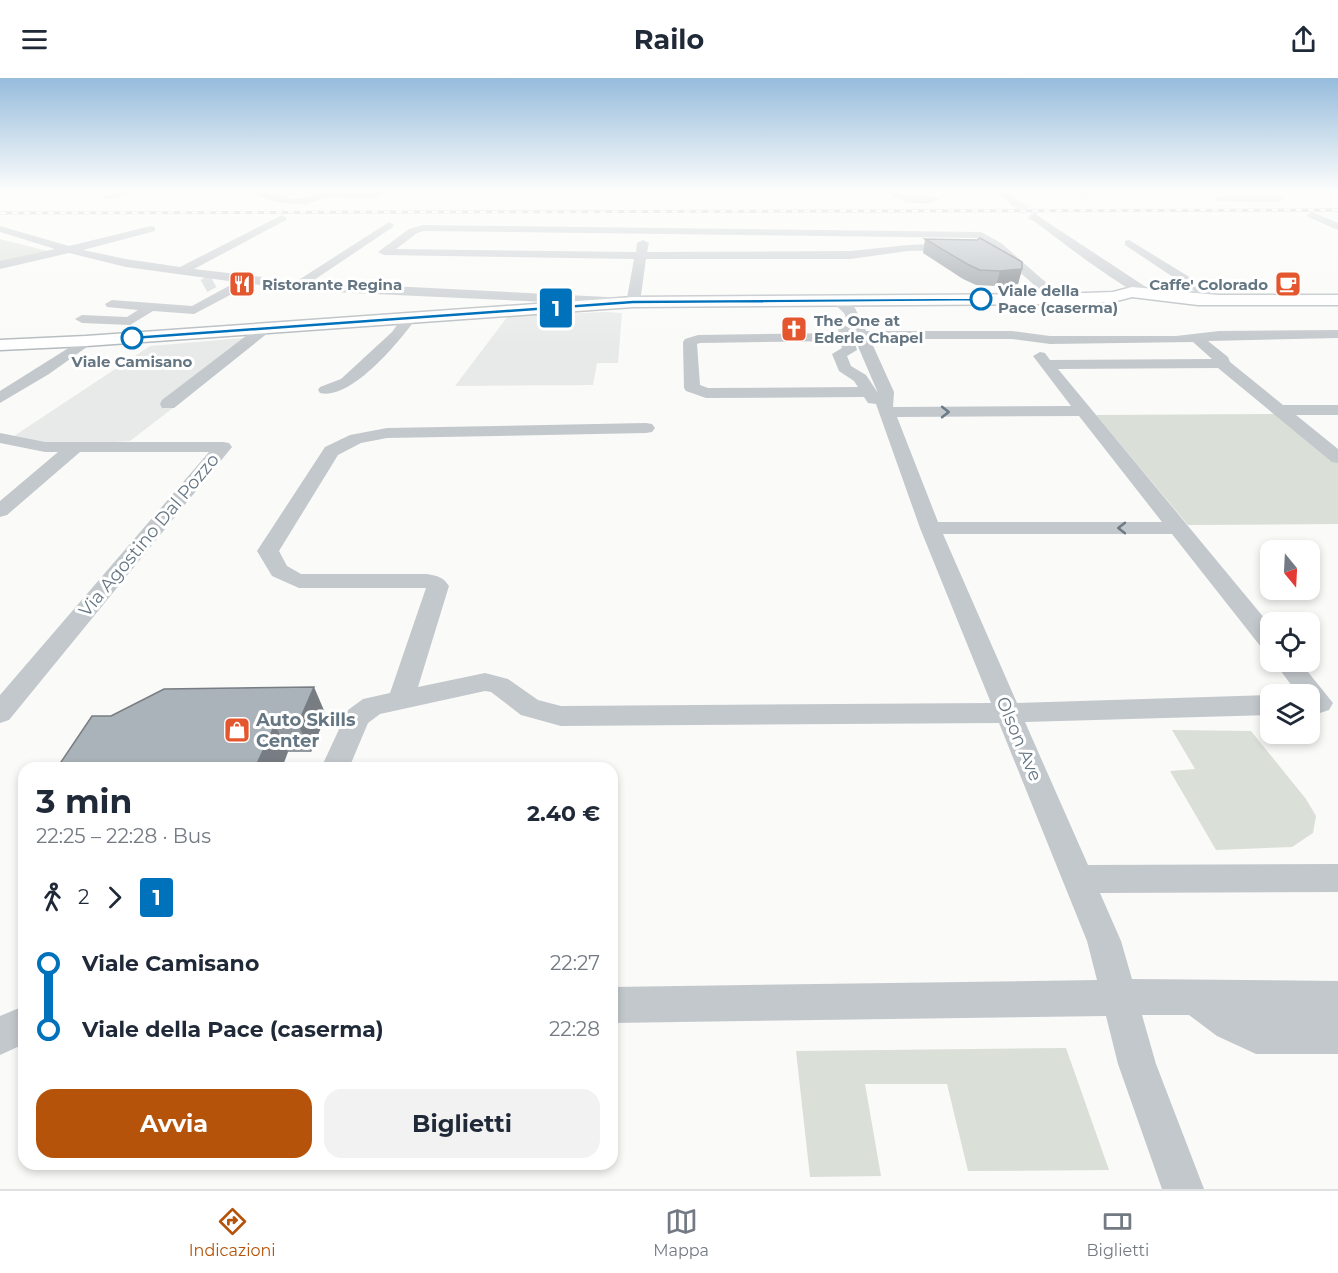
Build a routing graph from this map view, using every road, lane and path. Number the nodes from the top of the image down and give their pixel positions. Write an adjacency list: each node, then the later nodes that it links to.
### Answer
1 (42, 242): 12 (street)
2 (101, 242): 12 (street)
3 (237, 242): 16 (street)
4 (364, 242): 18 (street)
5 (398, 242): 14 (street)
6 (643, 242): 14 (street)
7 (992, 242): 11 (street)
8 (1068, 242): 20 (street)
9 (1129, 243): 24 (street)
10 (130, 245): 13 (street)
11 (997, 245): 14 (street); 22 (street)
12 (69, 250): 13 (street); 15 (street)
13 (94, 256): 16 (street)
14 (640, 256): 26 (street)
15 (0, 265)
16 (181, 271): 17 (street)
17 (249, 280): 18 (street); 28 (street)
18 (299, 285): 19 (street)
19 (331, 288): 21 (street); 26 (street)
20 (1137, 294): 22 (main road); 24 (main road)
21 (318, 298)
22 (1058, 299): 23 (main road)
23 (837, 300): 26 (main road); 35 (street, Olson Ave)
24 (1217, 300): 25 (main road)
25 (1338, 300)
26 (633, 302): 29 (main road)
27 (112, 303): 28 (street)
28 (152, 307): 30 (street)
29 (410, 317): 31 (main road); 40 (street)
30 (82, 319)
31 (264, 329): 36 (main road); 43 (street)
32 (1338, 334): 34 (street)
33 (1025, 337): 34 (street); 35 (street); 39 (street)
34 (1195, 337): 38 (street)
35 (854, 338): 42 (street, Olson Ave); 42 (street)
36 (86, 341): 37 (main road); 41 (street)
37 (0, 345)
38 (1222, 363): 39 (street); 44 (street)
39 (1047, 365): 46 (street)
40 (326, 390)
41 (0, 398)
42 (879, 403): 46 (street, one-way to 46); 52 (street, Olson Ave)
43 (168, 404)
44 (1281, 410): 45 (street); 50 (street)
45 (1338, 410)
46 (1084, 411): 53 (street)
47 (646, 428): 56 (street)
48 (0, 438): 49 (street, Via Agostino Dal Pozzo)
49 (74, 448): 51 (street); 59 (street, Via Agostino Dal Pozzo)
50 (1338, 458)
51 (0, 511)
52 (930, 528): 53 (street, one-way to 52); 60 (street, Olson Ave)
53 (1180, 528): 54 (street)
54 (1260, 628)
55 (1296, 672): 57 (street)
56 (400, 701): 60 (street); 61 (street)
57 (1322, 703)
58 (1260, 705): 60 (street)
59 (0, 713)
60 (1008, 713): 63 (street, Olson Ave)
61 (338, 762)
62 (1338, 878): 63 (street)
63 (1077, 879): 64 (street, Olson Ave)
64 (1119, 998): 65 (street); 67 (street); 71 (street, Olson Ave)
65 (1196, 998): 66 (street); 69 (street)
66 (1338, 999)
67 (618, 1005)
68 (18, 1027): 70 (street)
69 (1338, 1035)
70 (0, 1036)
71 (1183, 1189)

